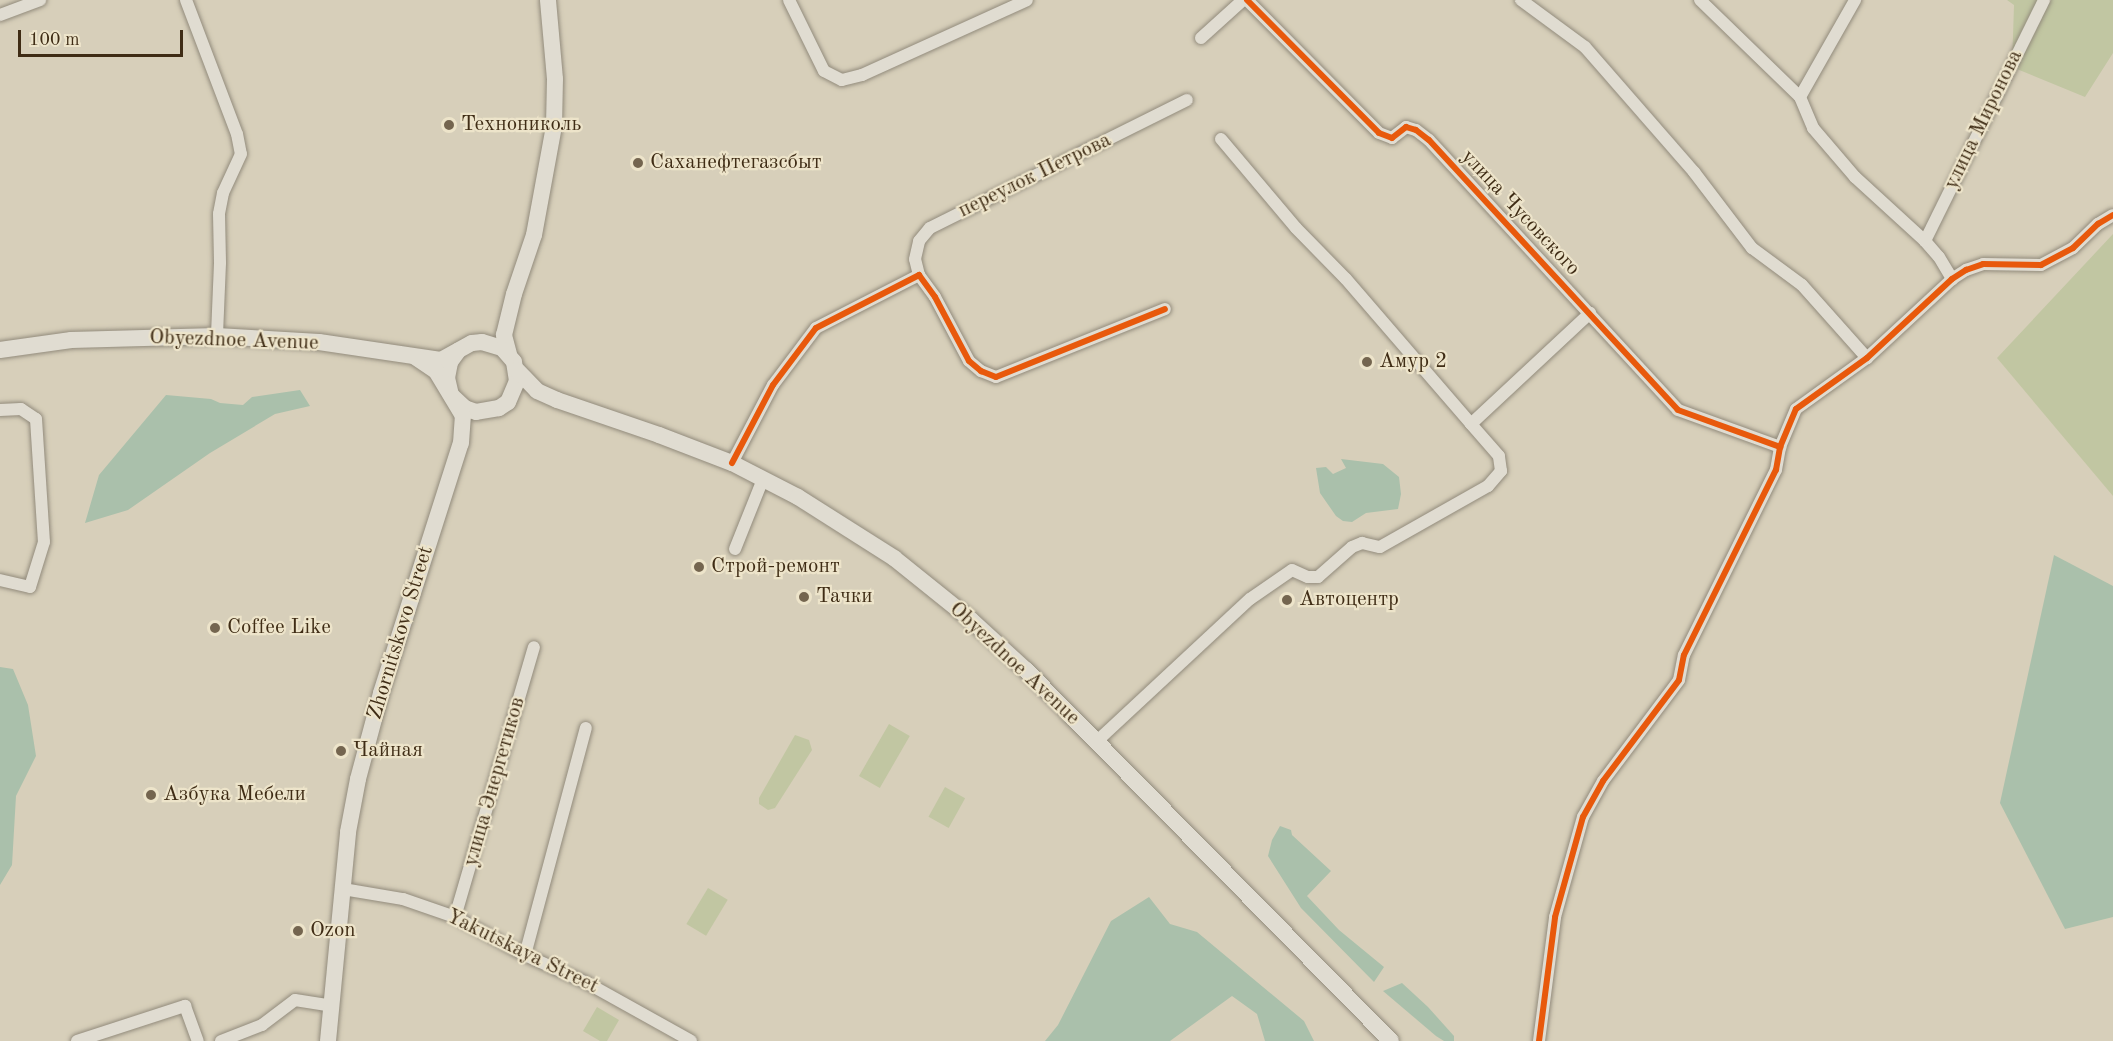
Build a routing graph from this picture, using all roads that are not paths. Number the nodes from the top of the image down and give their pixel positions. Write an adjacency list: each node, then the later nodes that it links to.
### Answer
1 (40, 0): 12 (street)
2 (186, 0): 24 (street)
3 (548, 0): 21 (main road)
4 (789, 0): 5 (street)
5 (1027, 0)
6 (1243, 0): 13 (street)
7 (1248, 0): 23 (street, улица Чусовского)
8 (1521, 0): 29 (street)
9 (1701, 0): 14 (street)
10 (1855, 0): 14 (street)
11 (2044, 0): 18 (street, улица Миронова)
12 (0, 15)
13 (1202, 38)
14 (1800, 97): 18 (street)
15 (1187, 100): 19 (street, переулок Петрова)
16 (1221, 139): 35 (street)
17 (2113, 215): 20 (street)
18 (1925, 241): 20 (street)
19 (919, 275): 22 (street); 38 (street)
20 (1952, 279): 29 (street)
21 (514, 294): 25 (main road); 27 (main road)
22 (1165, 309)
23 (1590, 313): 35 (street); 37 (street, улица Чусовского)
24 (217, 336): 26 (main road, Obyezdnoe Avenue); 28 (main road, Obyezdnoe Avenue)
25 (465, 347): 27 (main road); 28 (main road); 31 (main road)
26 (0, 350)
27 (509, 354): 30 (main road)
28 (415, 357): 31 (main road, Obyezdnoe Avenue)
29 (1868, 358): 37 (street)
30 (517, 370): 32 (main road, Obyezdnoe Avenue); 33 (main road)
31 (451, 395): 33 (main road); 36 (main road, Zhornitskovo Street)
32 (557, 400): 33 (main road, Obyezdnoe Avenue); 38 (main road, Obyezdnoe Avenue)
33 (503, 405): 36 (main road, Zhornitskovo Street)
34 (0, 410): 41 (street)
35 (1471, 424): 44 (street)
36 (461, 443): 45 (main road, Zhornitskovo Street)
37 (1780, 447): 55 (street)
38 (732, 463): 39 (main road, Obyezdnoe Avenue)
39 (763, 479): 40 (street); 44 (main road, Obyezdnoe Avenue)
40 (735, 549)
41 (0, 580)
42 (534, 647): 46 (street, улица Энергетиков)
43 (586, 729): 47 (street)
44 (1096, 742): 54 (main road, Obyezdnoe Avenue)
45 (343, 889): 46 (street, Yakutskaya Street); 48 (main road, Zhornitskovo Street)
46 (454, 917): 47 (street, Yakutskaya Street)
47 (525, 955): 53 (street, Yakutskaya Street)
48 (332, 1006): 51 (street); 52 (main road, Zhornitskovo Street)
49 (77, 1041): 50 (street)
50 (198, 1041)
51 (220, 1041)
52 (328, 1041)
53 (691, 1041)
54 (1391, 1041)
55 (1539, 1041)

